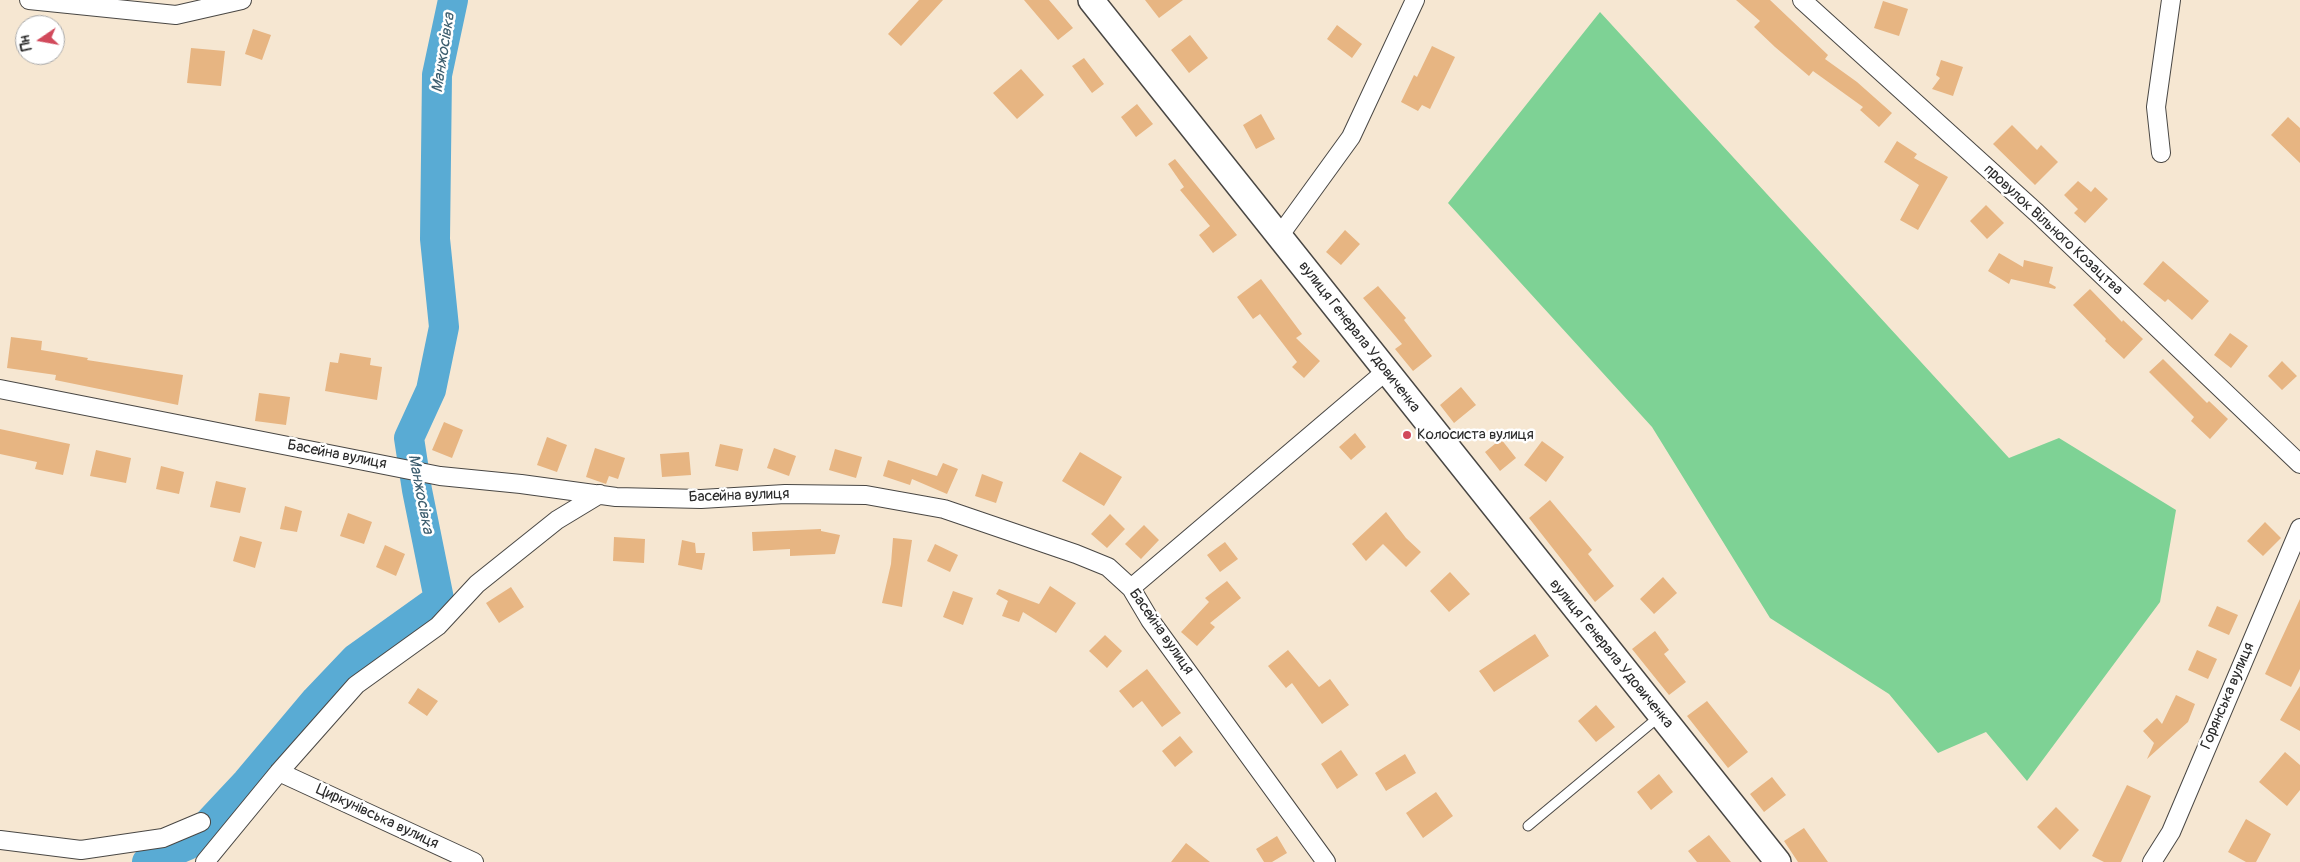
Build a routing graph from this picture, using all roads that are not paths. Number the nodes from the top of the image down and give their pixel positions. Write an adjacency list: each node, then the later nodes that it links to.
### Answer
1 (29, 0): 2 (street)
2 (242, 0)
3 (1090, 0): 8 (main road, вулиця Генерала Удовиченка)
4 (1415, 0): 8 (street)
5 (1802, 0): 11 (street, провулок Вільного Козацтва)
6 (2171, 0): 7 (street)
7 (2161, 153)
8 (1280, 235): 9 (main road, вулиця Генерала Удовиченка)
9 (1385, 372): 14 (street); 15 (main road, вулиця Генерала Удовиченка)
10 (0, 389): 12 (street, Басейна вулиця)
11 (2300, 464)
12 (600, 494): 14 (street, Басейна вулиця); 16 (street)
13 (2300, 528): 24 (street, Горянська вулиця)
14 (1132, 588): 22 (street, Басейна вулиця)
15 (1660, 716): 18 (lane); 23 (main road, вулиця Генерала Удовиченка)
16 (279, 772): 20 (street); 21 (street, Циркунівська вулиця)
17 (201, 822): 19 (street)
18 (1528, 826)
19 (0, 840)
20 (205, 862)
21 (474, 862)
22 (1326, 862)
23 (1778, 862)
24 (2152, 862)

